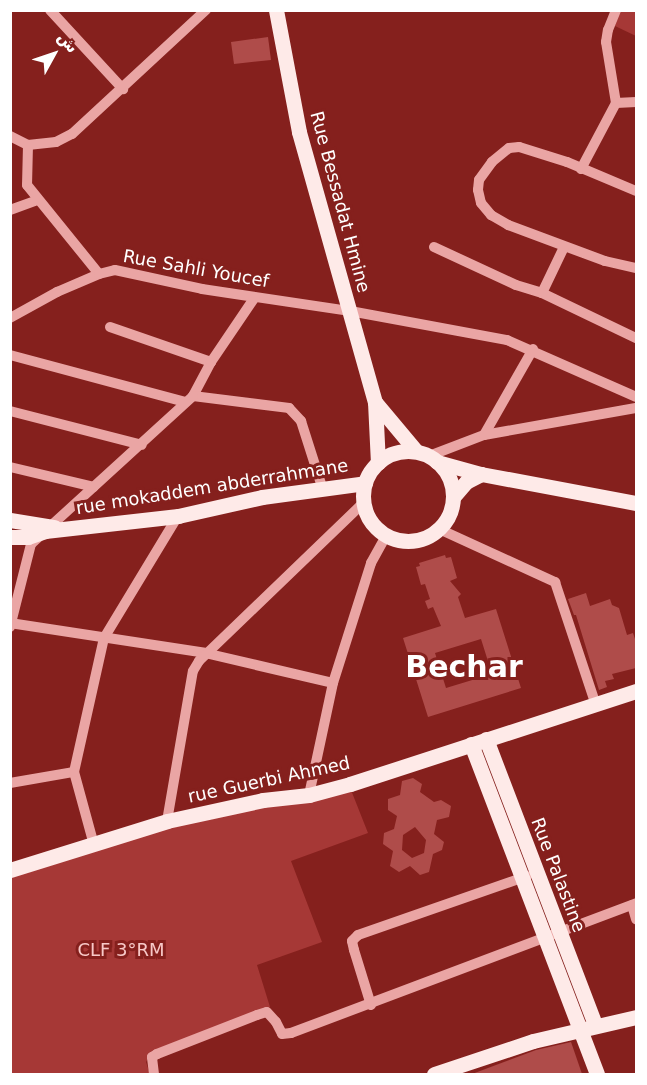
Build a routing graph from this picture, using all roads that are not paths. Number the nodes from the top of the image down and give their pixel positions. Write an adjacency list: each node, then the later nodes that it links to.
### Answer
1 (50, 10): 5 (street)
2 (206, 10): 5 (street)
3 (276, 10): 20 (main road, Rue Bessadat Hmine)
4 (616, 10): 7 (street)
5 (123, 89): 9 (street)
6 (636, 102): 7 (street)
7 (616, 103): 10 (street)
8 (10, 136): 9 (street)
9 (28, 145): 12 (street)
10 (581, 169): 11 (street); 15 (street)
11 (636, 190)
12 (38, 200): 13 (street); 17 (street)
13 (10, 210)
14 (435, 247): 18 (street)
15 (564, 247): 16 (street); 18 (street)
16 (636, 268)
17 (99, 274): 19 (street, Rue Sahli Youcef); 21 (street, Rue Sahli Youcef)
18 (542, 293): 23 (street)
19 (255, 297): 20 (street, Rue Sahli Youcef); 26 (street)
20 (350, 311): 24 (street, Rue Sahli Youcef); 29 (main road, Rue Bessadat Hmine)
21 (10, 318)
22 (110, 327): 26 (street)
23 (636, 338)
24 (532, 349): 27 (street, Rue Sahli Youcef); 32 (street)
25 (10, 355): 28 (street)
26 (211, 362): 28 (street)
27 (636, 397)
28 (189, 399): 33 (street); 40 (street)
29 (375, 402): 34 (main road, Rue Bessadat Hmine); 35 (main road, Rue Bessadat Hmine)
30 (636, 408): 32 (street)
31 (10, 411): 33 (street)
32 (484, 435): 34 (street)
33 (142, 445): 39 (street)
34 (427, 456): 35 (main road); 37 (main road); 41 (main road)
35 (378, 463): 38 (main road)
36 (10, 467): 39 (street)
37 (480, 474): 41 (main road); 43 (main road)
38 (364, 483): 40 (main road, rue mokaddem abderrahmane); 42 (main road)
39 (94, 487): 46 (street)
40 (322, 487): 44 (main road, rue mokaddem abderrahmane)
41 (453, 497): 47 (main road)
42 (363, 503): 48 (main road); 52 (street)
43 (636, 503)
44 (178, 516): 46 (main road, rue mokaddem abderrahmane); 51 (street)
45 (10, 520): 46 (main road, rue mokaddem abderrahmane)
46 (54, 529): 49 (main road, rue mokaddem abderrahmane); 50 (street)
47 (439, 529): 48 (main road); 55 (street)
48 (386, 536): 53 (street)
49 (10, 537)
50 (11, 624): 51 (street)
51 (104, 638): 52 (street); 57 (street)
52 (206, 653): 53 (street); 60 (street)
53 (333, 683): 59 (street)
54 (636, 691): 55 (main road, rue Guerbi Ahmed)
55 (596, 705): 56 (main road, rue Guerbi Ahmed)
56 (478, 742): 59 (main road, rue Guerbi Ahmed); 63 (main road, Rue Palastine)
57 (74, 772): 58 (street); 61 (street)
58 (10, 783)
59 (309, 795): 60 (main road, rue Guerbi Ahmed)
60 (167, 821): 61 (main road, rue Guerbi Ahmed)
61 (94, 845): 62 (main road, rue Guerbi Ahmed)
62 (10, 870)
63 (530, 875): 66 (main road, Rue Palastine); 67 (street)
64 (634, 904): 65 (street); 66 (street)
65 (636, 919)
66 (552, 935): 67 (street); 69 (main road, Rue Palastine)
67 (371, 1005): 71 (street)
68 (636, 1017): 69 (main road)
69 (588, 1026): 70 (main road); 73 (main road, Rue Palastine)
70 (454, 1071): 72 (main road)
71 (154, 1074)
72 (434, 1074)
73 (597, 1074)

